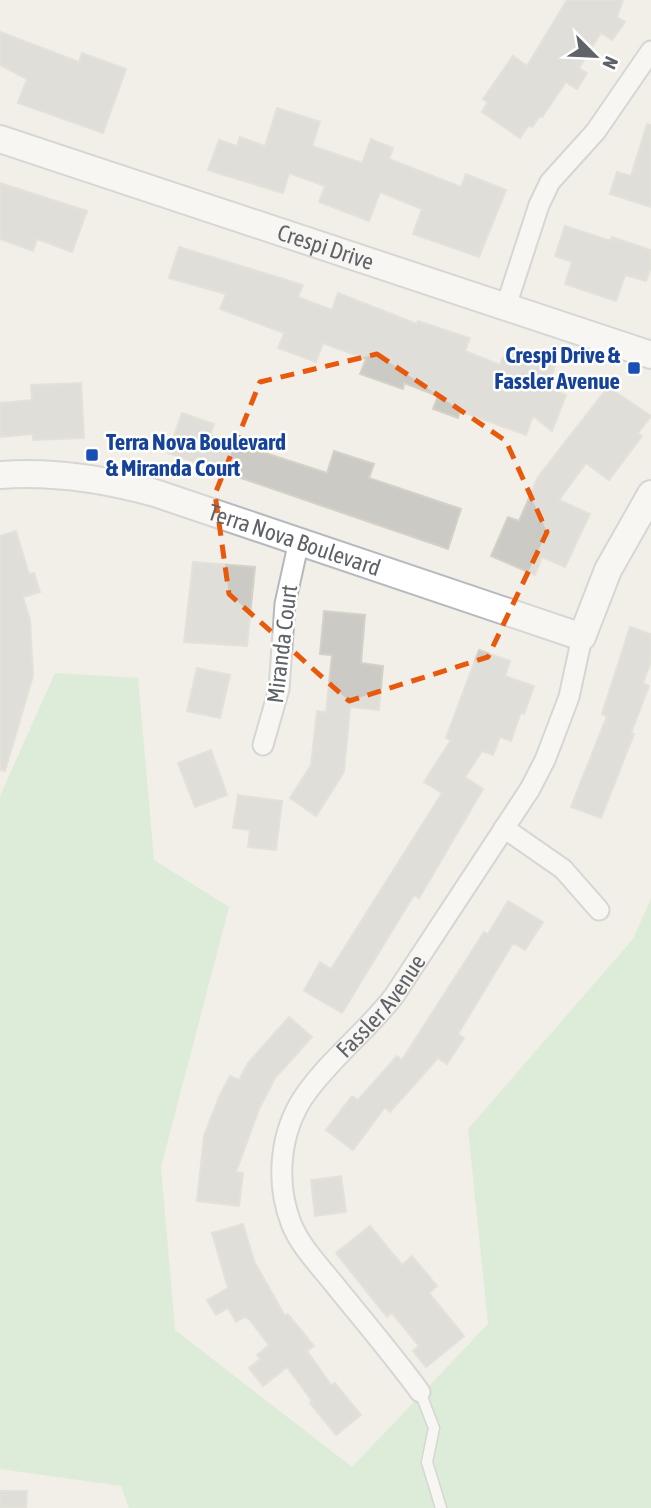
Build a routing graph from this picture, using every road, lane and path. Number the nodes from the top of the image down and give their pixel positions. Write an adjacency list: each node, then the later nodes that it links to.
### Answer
1 (651, 51): 3 (street)
2 (0, 139): 3 (street, Crespi Drive)
3 (506, 306): 4 (street, Crespi Drive)
4 (651, 355)
5 (0, 475): 7 (street, Terra Nova Boulevard)
6 (651, 494): 8 (street, Fassler Avenue)
7 (299, 541): 8 (street, Terra Nova Boulevard); 9 (street, Miranda Court)
8 (582, 637): 10 (street, Fassler Avenue)
9 (262, 745)
10 (504, 828): 11 (street); 12 (street, Fassler Avenue)
11 (599, 910)
12 (420, 1392): 13 (lane, Fassler Avenue)
13 (441, 1508)

